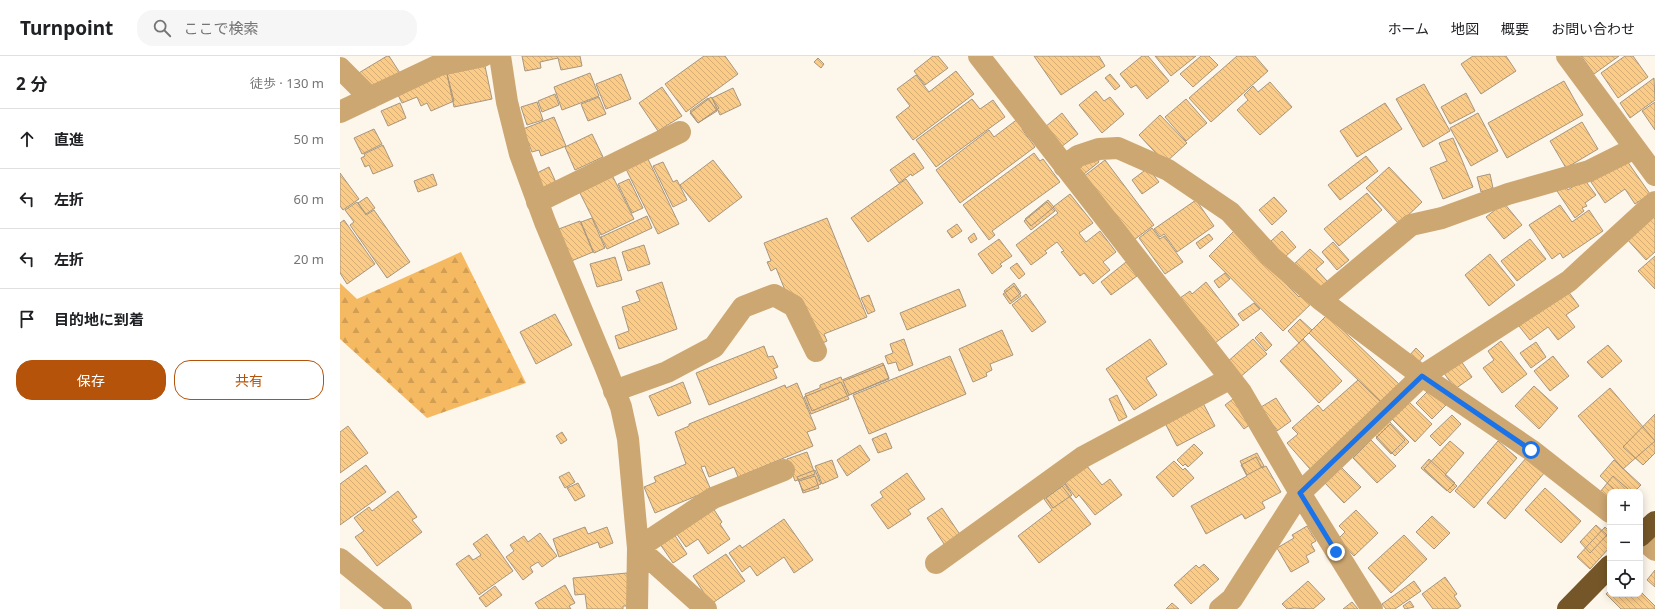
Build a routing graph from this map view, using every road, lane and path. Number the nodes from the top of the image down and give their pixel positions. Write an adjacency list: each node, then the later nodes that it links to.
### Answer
1 (484, 56): 6 (street)
2 (500, 56): 12 (street)
3 (979, 56): 10 (street)
4 (1567, 56): 9 (street)
5 (340, 68): 6 (street)
6 (370, 98): 7 (street)
7 (340, 112)
8 (680, 132): 12 (street)
9 (1635, 148): 11 (street); 14 (street)
10 (1064, 166): 14 (street); 17 (street)
11 (1655, 174)
12 (537, 202): 18 (street)
13 (1655, 202): 16 (street)
14 (1321, 300): 16 (street)
15 (816, 351): 18 (street)
16 (1422, 376): 20 (street); 21 (street)
17 (1229, 379): 20 (street); 28 (street)
18 (614, 390): 25 (street)
19 (784, 470): 25 (street)
20 (1300, 493): 33 (street); 34 (street)
21 (1607, 510)
22 (1655, 522): 23 (highway)
23 (1643, 534)
24 (1643, 540): 26 (street)
25 (638, 548): 31 (street); 32 (street)
26 (1655, 550)
27 (340, 559): 30 (street)
28 (936, 563)
29 (1607, 569): 35 (highway)
30 (401, 609)
31 (637, 609)
32 (706, 609)
33 (1220, 609)
34 (1372, 609)
35 (1568, 609)

